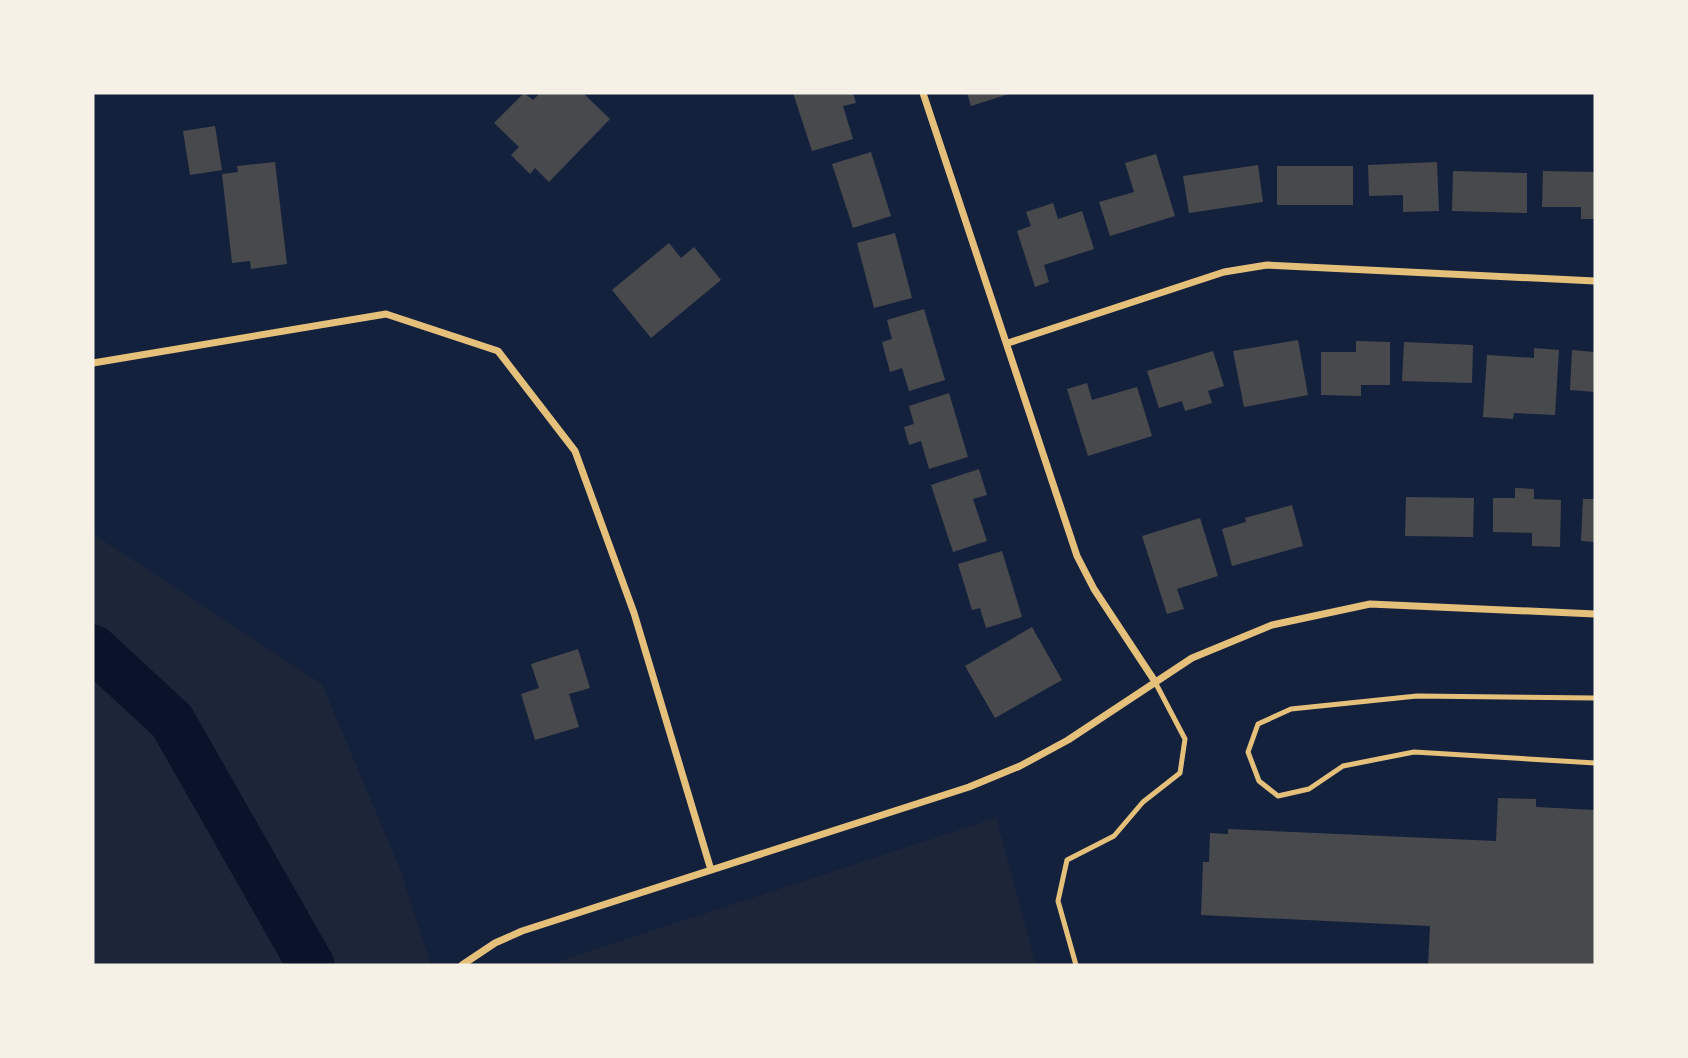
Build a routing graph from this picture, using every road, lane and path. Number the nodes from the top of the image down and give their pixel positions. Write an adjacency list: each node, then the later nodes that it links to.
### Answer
1 (923, 93): 3 (street)
2 (1595, 281): 3 (street)
3 (1008, 343): 6 (street)
4 (93, 363): 9 (street)
5 (1595, 614): 6 (street)
6 (1154, 680): 9 (street); 11 (lane)
7 (1595, 698): 8 (lane)
8 (1595, 763)
9 (711, 870): 10 (street)
10 (462, 965)
11 (1076, 965)

